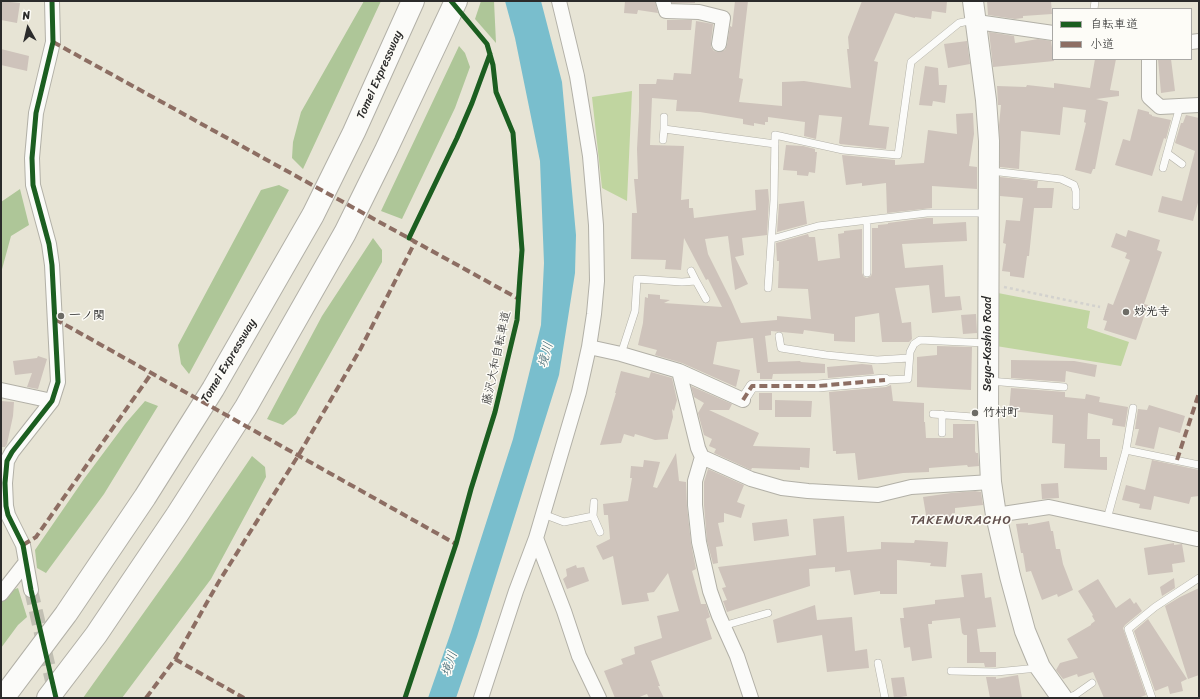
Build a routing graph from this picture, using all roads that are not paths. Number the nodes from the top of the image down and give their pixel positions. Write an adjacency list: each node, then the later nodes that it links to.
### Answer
1 (52, 1): 40 (street)
2 (414, 1): 68 (highway, Tomei Expressway)
3 (456, 1): 69 (highway)
4 (559, 1): 31 (street)
5 (663, 1): 8 (street)
6 (975, 14): 7 (street); 15 (lane); 19 (main road, Seya-Kashio Road)
7 (1052, 33)
8 (719, 44)
9 (1149, 60): 11 (street)
10 (1199, 105): 11 (street)
11 (1180, 106): 16 (lane)
12 (664, 117): 13 (lane)
13 (664, 129): 14 (lane); 15 (lane)
14 (663, 140)
15 (774, 144): 23 (lane)
16 (1167, 153): 17 (lane); 18 (lane)
17 (1182, 164)
18 (1163, 168)
19 (989, 171): 20 (lane); 21 (main road, Seya-Kashio Road)
20 (1076, 206)
21 (988, 213): 22 (lane); 30 (main road, Seya-Kashio Road)
22 (867, 221): 23 (lane); 25 (lane)
23 (772, 239): 27 (lane)
24 (691, 271): 26 (lane)
25 (867, 273)
26 (696, 281): 28 (lane); 32 (lane)
27 (768, 288)
28 (706, 299)
29 (779, 336): 33 (lane)
30 (989, 343): 33 (lane); 36 (main road, Seya-Kashio Road)
31 (589, 347): 32 (street); 51 (street)
32 (621, 354): 34 (street)
33 (909, 358): 35 (lane)
34 (679, 371): 39 (street); 47 (street)
35 (885, 380): 39 (street)
36 (989, 381): 37 (lane); 44 (main road, Seya-Kashio Road)
37 (1064, 387)
38 (1, 390): 40 (street)
39 (743, 400)
40 (52, 402): 58 (street)
41 (1133, 408): 46 (lane)
42 (933, 414): 43 (lane)
43 (942, 414): 44 (lane); 45 (lane)
44 (988, 418): 49 (main road, Seya-Kashio Road)
45 (942, 433)
46 (1126, 450): 48 (lane); 54 (lane)
47 (702, 457): 49 (street); 63 (street)
48 (1199, 465)
49 (991, 482): 52 (main road, Seya-Kashio Road)
50 (594, 502): 53 (lane)
51 (543, 514): 53 (lane); 56 (street)
52 (996, 515): 54 (street); 65 (main road, Seya-Kashio Road)
53 (593, 516): 55 (lane)
54 (1107, 519): 57 (street)
55 (600, 532)
56 (536, 538): 70 (street); 71 (street)
57 (1197, 539)
58 (26, 562): 60 (street); 61 (street)
59 (1199, 578): 76 (lane)
60 (31, 590)
61 (1, 594)
62 (768, 612): 63 (lane)
63 (723, 626): 72 (street)
64 (878, 663): 73 (lane)
65 (1040, 667): 66 (lane); 74 (main road, Seya-Kashio Road)
66 (951, 671)
67 (1092, 683): 75 (lane)
68 (3, 698)
69 (48, 698)
70 (481, 698)
71 (599, 698)
72 (751, 698)
73 (885, 698)
74 (1062, 698)
75 (1067, 698)
76 (1152, 698)

